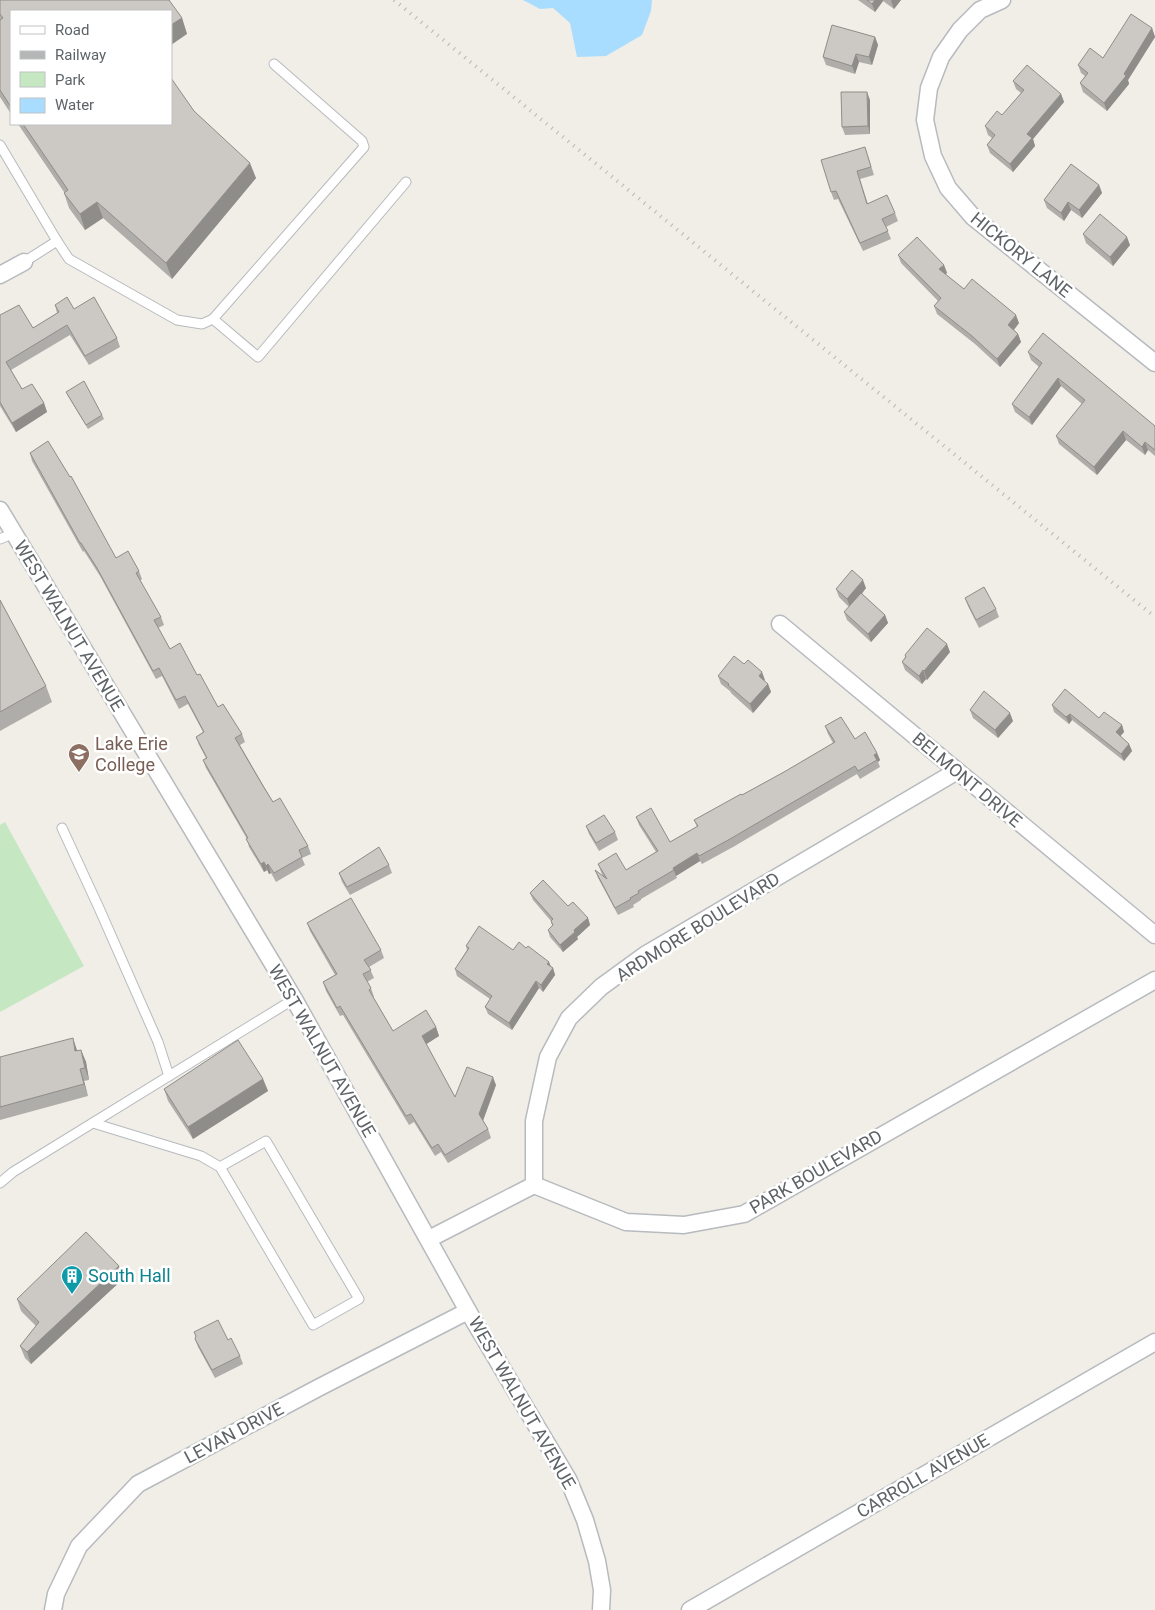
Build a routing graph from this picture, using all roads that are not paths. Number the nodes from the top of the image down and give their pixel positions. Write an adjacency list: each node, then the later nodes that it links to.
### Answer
1 (1002, 0): 9 (street, HICKORY LANE)
2 (274, 64): 8 (lane)
3 (0, 145): 5 (lane)
4 (406, 182): 8 (lane)
5 (57, 241): 6 (lane); 8 (lane)
6 (24, 262): 7 (street)
7 (0, 275)
8 (214, 319)
9 (1155, 363)
10 (0, 510): 11 (street, WEST WALNUT AVENUE)
11 (7, 536): 17 (street, WEST WALNUT AVENUE)
12 (780, 624): 13 (street, BELMONT DRIVE)
13 (957, 771): 15 (street, BELMONT DRIVE); 22 (street, ARDMORE BOULEVARD)
14 (62, 828): 18 (lane)
15 (1155, 935)
16 (1155, 980): 22 (street, PARK BOULEVARD)
17 (294, 999): 18 (lane); 23 (street, WEST WALNUT AVENUE)
18 (169, 1076): 19 (lane)
19 (93, 1122): 20 (lane); 21 (lane)
20 (220, 1167): 20 (lane)
21 (0, 1183)
22 (534, 1186): 23 (street)
23 (429, 1239): 24 (street, WEST WALNUT AVENUE)
24 (468, 1311): 26 (street, LEVAN DRIVE); 27 (street, WEST WALNUT AVENUE)
25 (1155, 1342): 28 (street, CARROLL AVENUE)
26 (53, 1610)
27 (601, 1610)
28 (690, 1610)

